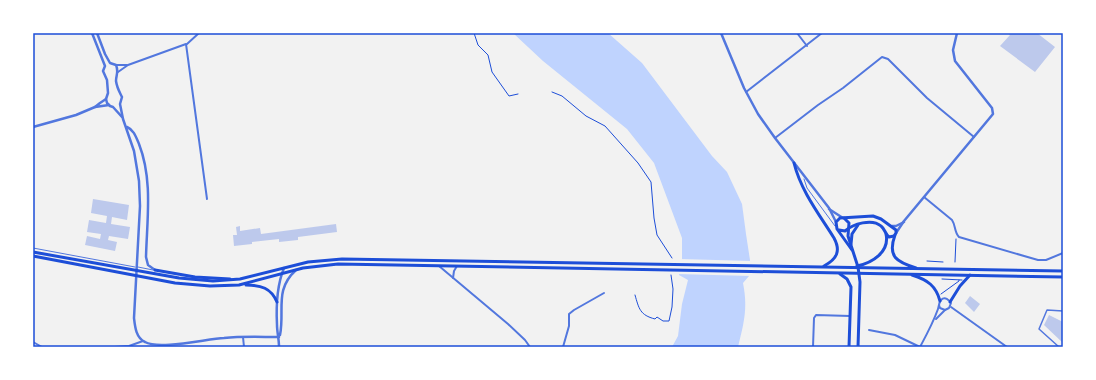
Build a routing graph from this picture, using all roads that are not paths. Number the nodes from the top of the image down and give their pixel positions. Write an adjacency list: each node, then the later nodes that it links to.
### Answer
1 (92, 33): 13 (street)
2 (97, 33): 10 (street)
3 (199, 33): 8 (street)
4 (721, 33): 15 (street)
5 (797, 33): 9 (street)
6 (822, 33): 9 (street)
7 (957, 33): 24 (street)
8 (186, 44): 12 (street); 29 (street)
9 (807, 46): 15 (street)
10 (110, 63): 11 (street); 13 (street)
11 (116, 65): 12 (street); 14 (street)
12 (128, 65): 14 (street)
13 (105, 66): 16 (street)
14 (118, 72): 17 (street)
15 (746, 92): 25 (street)
16 (106, 99): 18 (street); 19 (street)
17 (120, 104): 20 (street); 21 (street)
18 (109, 105): 19 (street); 20 (street)
19 (95, 107): 22 (street)
20 (113, 107): 21 (street)
21 (123, 119): 23 (street)
22 (33, 126)
23 (126, 126): 53 (street); 76 (street)
24 (974, 137): 25 (street); 28 (street)
25 (775, 138): 26 (street)
26 (794, 163): 27 (street); 50 (main road)
27 (804, 176): 30 (street); 36 (lane)
28 (924, 198): 32 (street); 45 (street)
29 (207, 199)
30 (829, 208): 31 (street); 33 (street)
31 (844, 218): 33 (main road); 35 (main road); 37 (main road)
32 (904, 221): 35 (street); 40 (street)
33 (836, 222): 36 (main road)
34 (858, 225): 37 (main road); 39 (main road); 41 (main road)
35 (892, 226): 39 (main road); 40 (main road)
36 (836, 227): 38 (main road)
37 (848, 228): 38 (main road); 41 (main road)
38 (839, 230): 43 (main road)
39 (886, 234): 40 (main road); 51 (main road)
40 (896, 234): 52 (main road)
41 (850, 236): 43 (main road)
42 (33, 248): 53 (lane)
43 (852, 249): 80 (main road)
44 (33, 252): 62 (main road)
45 (1063, 253)
46 (33, 256): 63 (main road)
47 (439, 266): 48 (main road); 54 (main road); 61 (street)
48 (458, 266): 56 (main road); 61 (street)
49 (284, 267): 50 (main road); 57 (street); 62 (main road)
50 (822, 267): 51 (main road)
51 (854, 267): 52 (main road)
52 (920, 269): 55 (main road)
53 (155, 270): 62 (main road)
54 (296, 270): 57 (main road); 75 (street)
55 (1063, 271)
56 (838, 273): 58 (main road); 71 (main road)
57 (281, 274): 63 (main road); 65 (street)
58 (907, 274): 59 (main road); 67 (main road)
59 (970, 274): 60 (main road); 66 (main road)
60 (1063, 277)
61 (453, 278): 86 (street)
62 (240, 279)
63 (243, 284): 65 (main road)
64 (604, 294): 87 (street)
65 (277, 302): 75 (street)
66 (950, 302): 67 (street); 68 (street)
67 (940, 303): 69 (street); 72 (street)
68 (950, 307): 69 (street); 91 (street)
69 (945, 310): 72 (street)
70 (1063, 311): 92 (street)
71 (850, 316): 88 (street); 89 (main road)
72 (935, 320): 90 (street)
73 (869, 330): 90 (street)
74 (244, 337): 75 (street); 77 (street); 84 (street)
75 (279, 337): 85 (street)
76 (143, 341): 77 (street); 79 (street)
77 (192, 341): 83 (street)
78 (33, 342): 81 (street)
79 (132, 346): 82 (street)
80 (858, 346)
81 (42, 347)
82 (115, 347)
83 (192, 347)
84 (244, 347)
85 (279, 347)
86 (530, 347)
87 (563, 347)
88 (813, 347)
89 (849, 347)
90 (920, 347)
91 (1007, 347)
92 (1058, 347)

